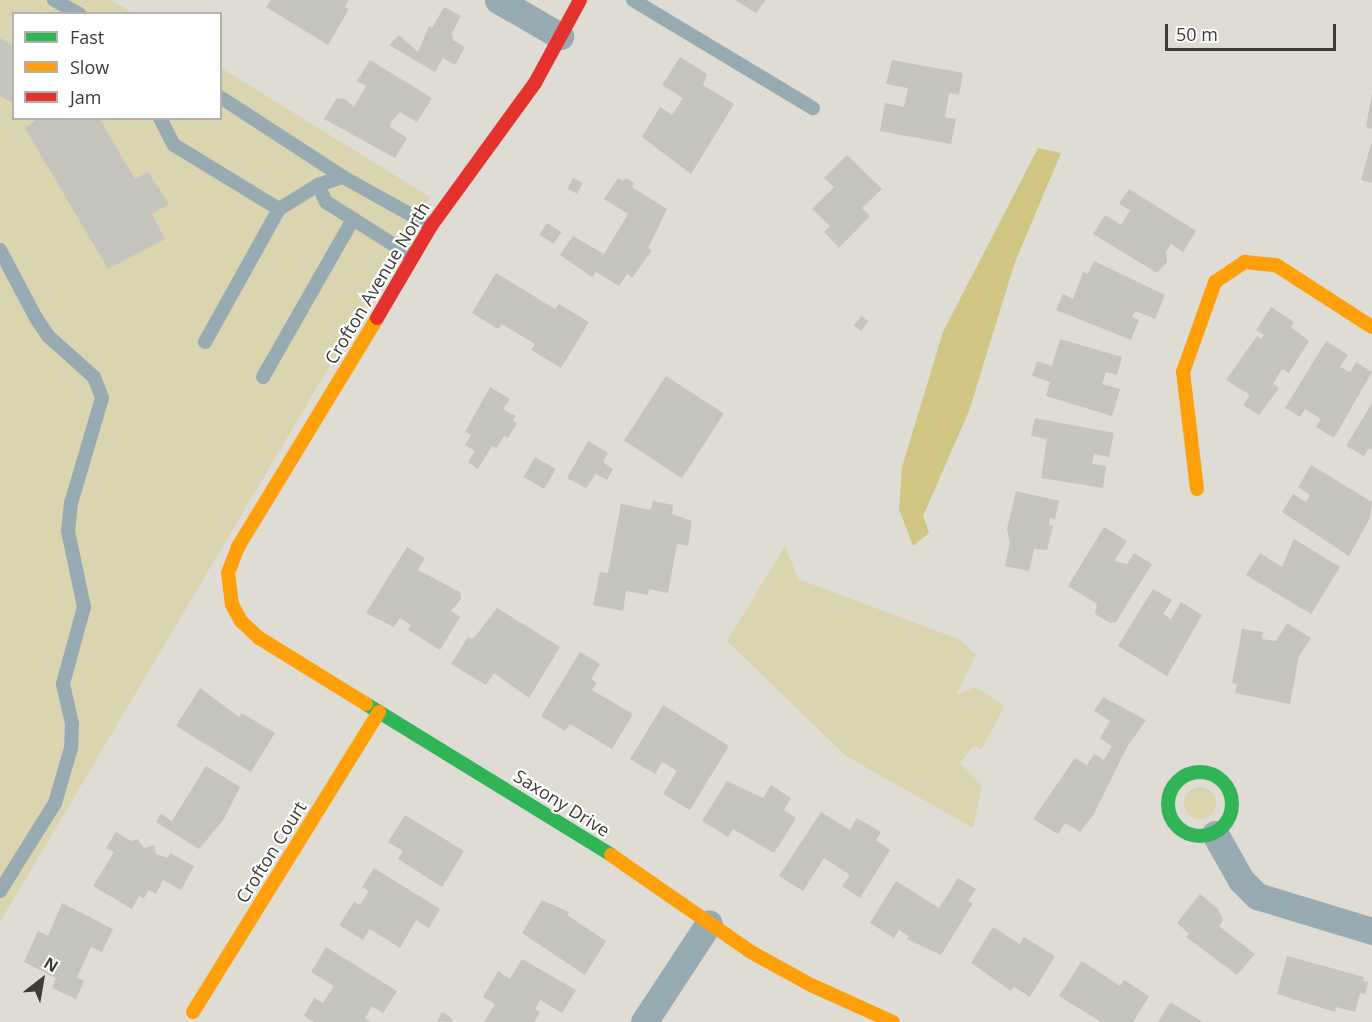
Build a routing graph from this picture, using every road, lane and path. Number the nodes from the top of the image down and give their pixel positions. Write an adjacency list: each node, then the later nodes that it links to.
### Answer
1 (54, 0): 5 (lane)
2 (498, 0): 6 (street)
3 (580, 0): 6 (street, Crofton Avenue North)
4 (633, 0): 8 (lane)
5 (75, 12)
6 (560, 36): 14 (street, Crofton Avenue North)
7 (222, 98): 10 (lane)
8 (813, 108)
9 (161, 120): 12 (lane)
10 (343, 177): 11 (lane); 14 (lane)
11 (318, 184): 12 (lane); 13 (lane)
12 (279, 209): 18 (lane)
13 (353, 219): 16 (lane); 19 (lane)
14 (431, 226): 16 (street, Crofton Avenue North)
15 (0, 250): 24 (lane)
16 (413, 257): 21 (street, Crofton Avenue North)
17 (1372, 327): 20 (street)
18 (205, 342)
19 (263, 377)
20 (1197, 489)
21 (230, 594): 22 (street, Saxony Drive)
22 (379, 712): 25 (street, Saxony Drive); 27 (street, Crofton Court)
23 (1215, 834): 23 (street); 26 (street)
24 (0, 891)
25 (709, 924): 28 (street); 29 (street, Saxony Drive)
26 (1372, 931)
27 (193, 1012)
28 (644, 1022)
29 (893, 1022)

